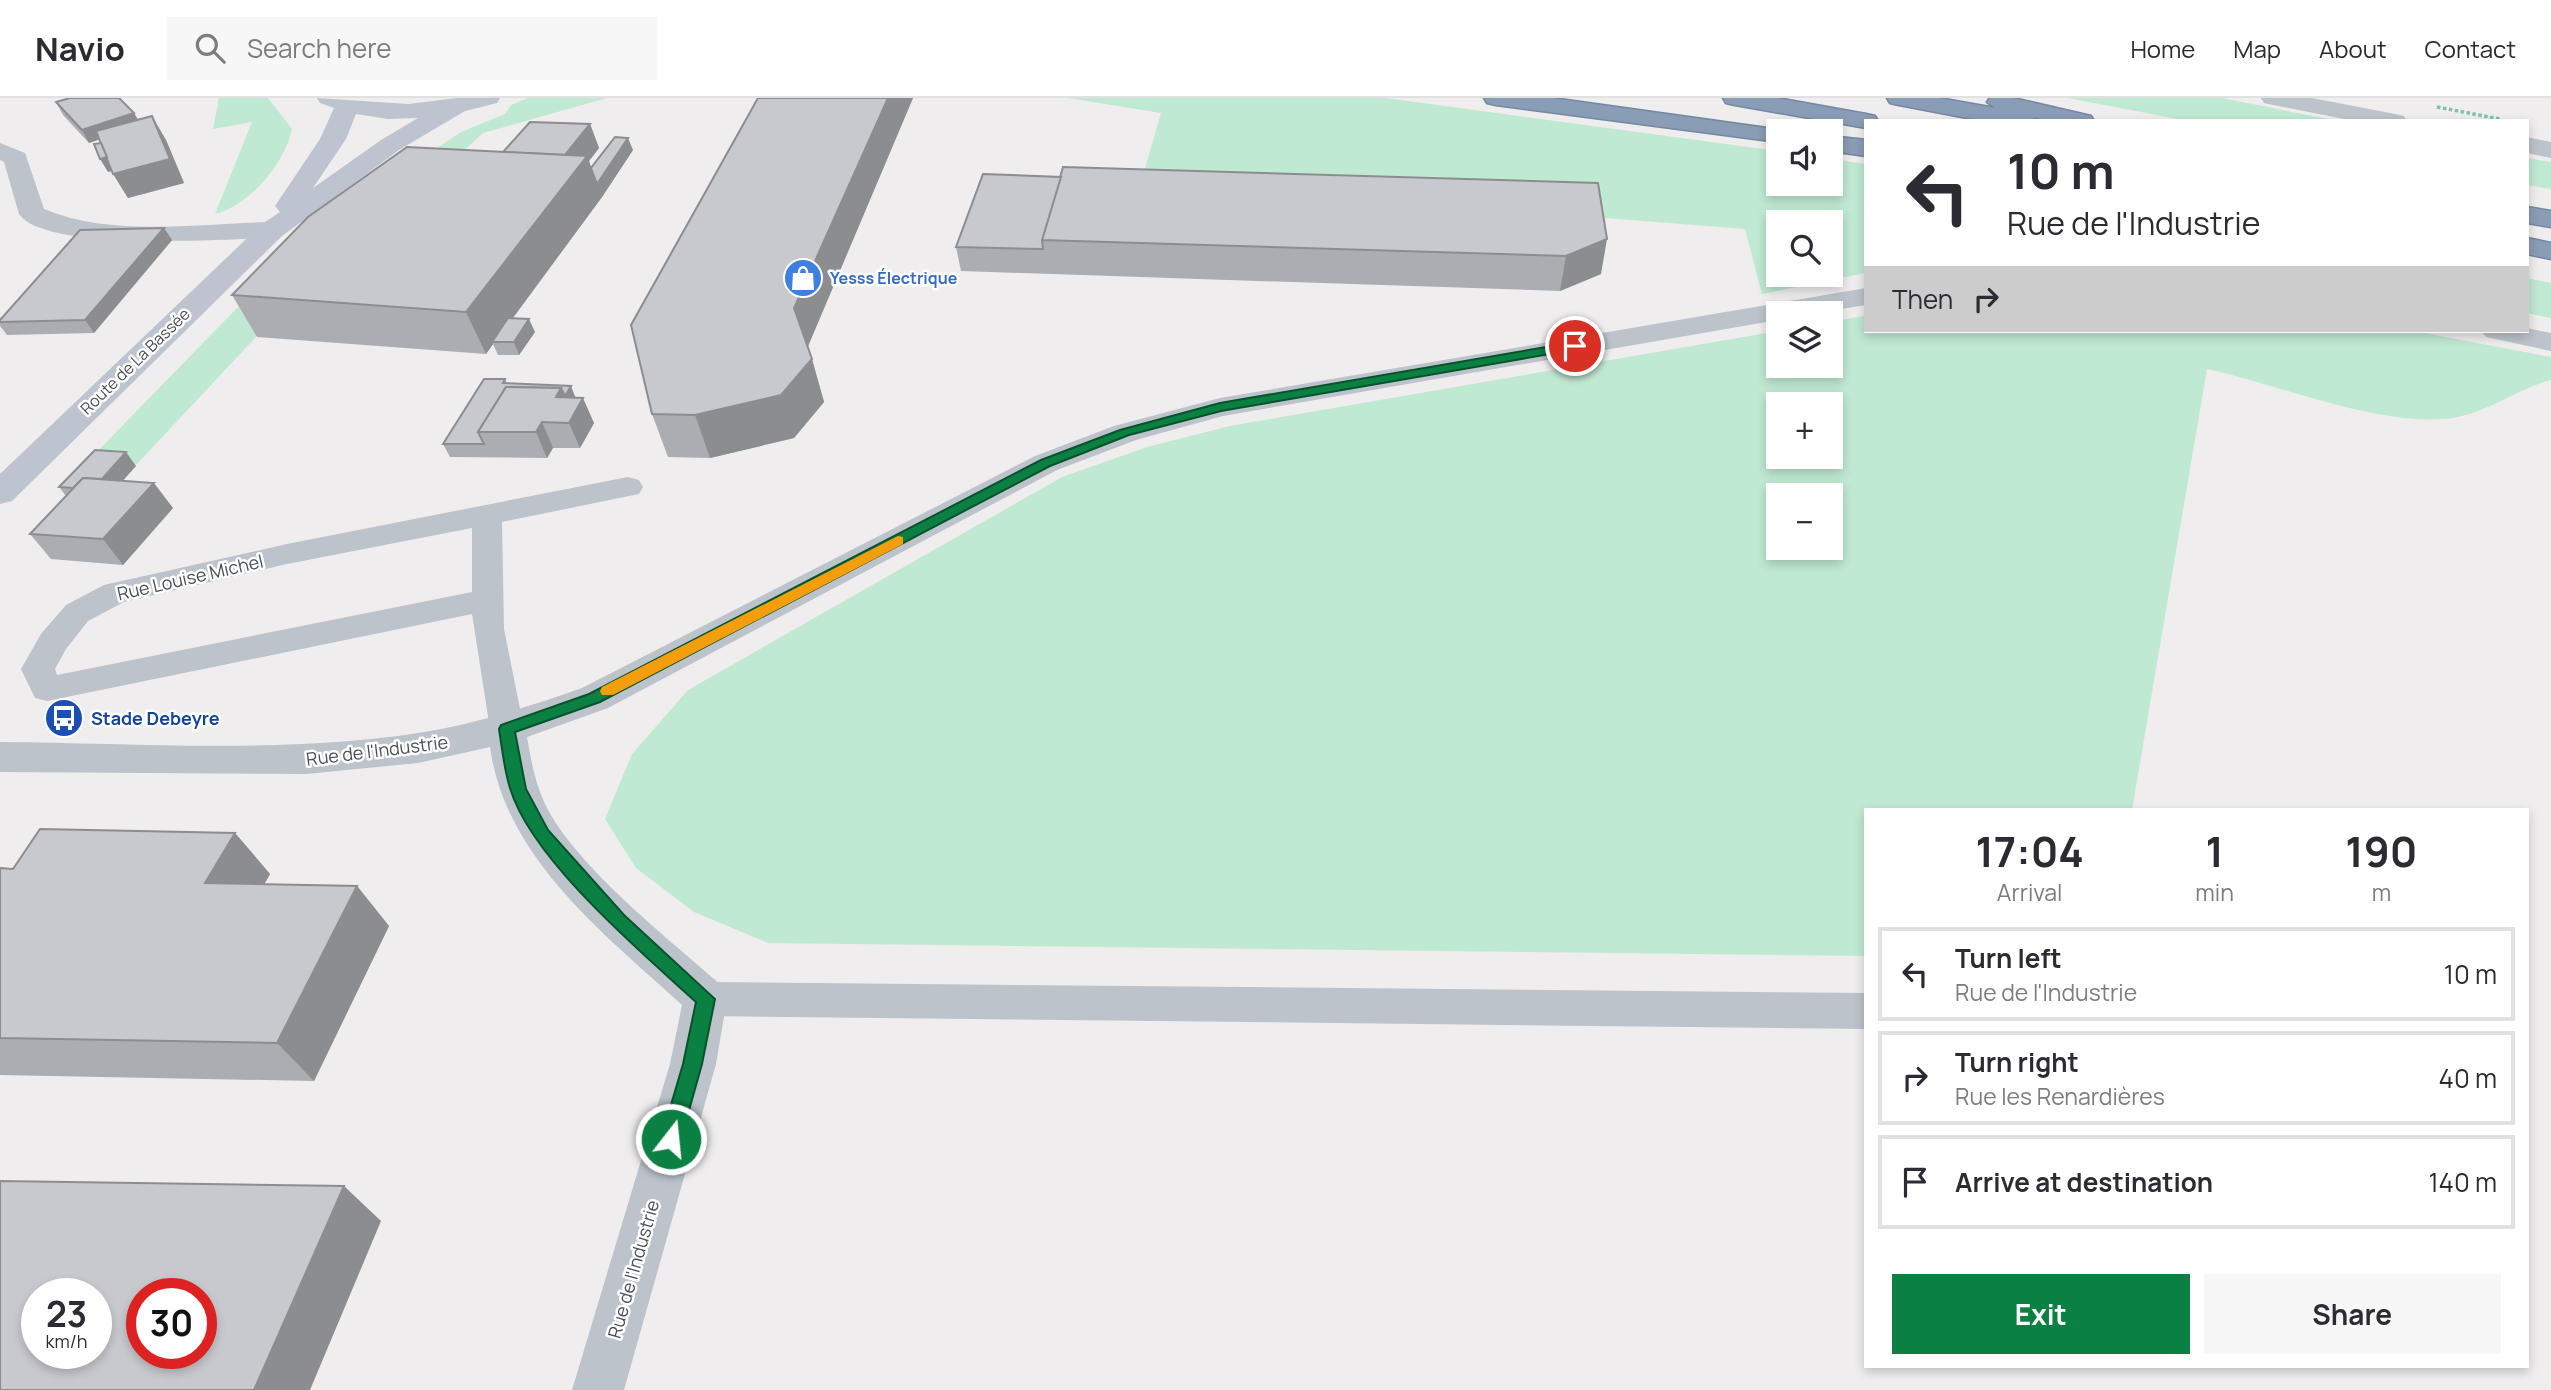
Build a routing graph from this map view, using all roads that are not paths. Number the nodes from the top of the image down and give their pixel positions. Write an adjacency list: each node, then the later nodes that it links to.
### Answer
1 (488, 98): 8 (main road)
2 (1496, 98): 13 (highway)
3 (1735, 98): 12 (highway)
4 (1899, 98): 9 (highway)
5 (1979, 98): 10 (highway)
6 (2273, 98): 11 (street)
7 (338, 102): 8 (main road); 21 (main road, Route de La Bassée)
8 (456, 106): 21 (main road, Route de La Bassée)
9 (2013, 119)
10 (2073, 119)
11 (2384, 119)
12 (1864, 121)
13 (1766, 133)
14 (1843, 145): 16 (highway)
15 (2529, 145): 17 (street)
16 (1864, 148)
17 (2551, 149)
18 (0, 151): 21 (street)
19 (2529, 215): 20 (highway)
20 (2551, 219)
21 (272, 230): 28 (main road, Route de La Bassée)
22 (2529, 246): 23 (highway)
23 (2551, 251)
24 (1864, 296): 31 (street, Rue de l'Industrie)
25 (2506, 333): 26 (street)
26 (2551, 342)
27 (628, 487): 29 (lane, Rue Louise Michel)
28 (0, 493)
29 (487, 515): 30 (lane); 30 (lane, Rue Louise Michel)
30 (485, 600): 31 (lane)
31 (507, 729): 32 (street, Rue de l'Industrie); 33 (street)
32 (0, 757)
33 (705, 999): 34 (lane); 35 (street, Rue de l'Industrie)
34 (1864, 1011)
35 (598, 1390)

